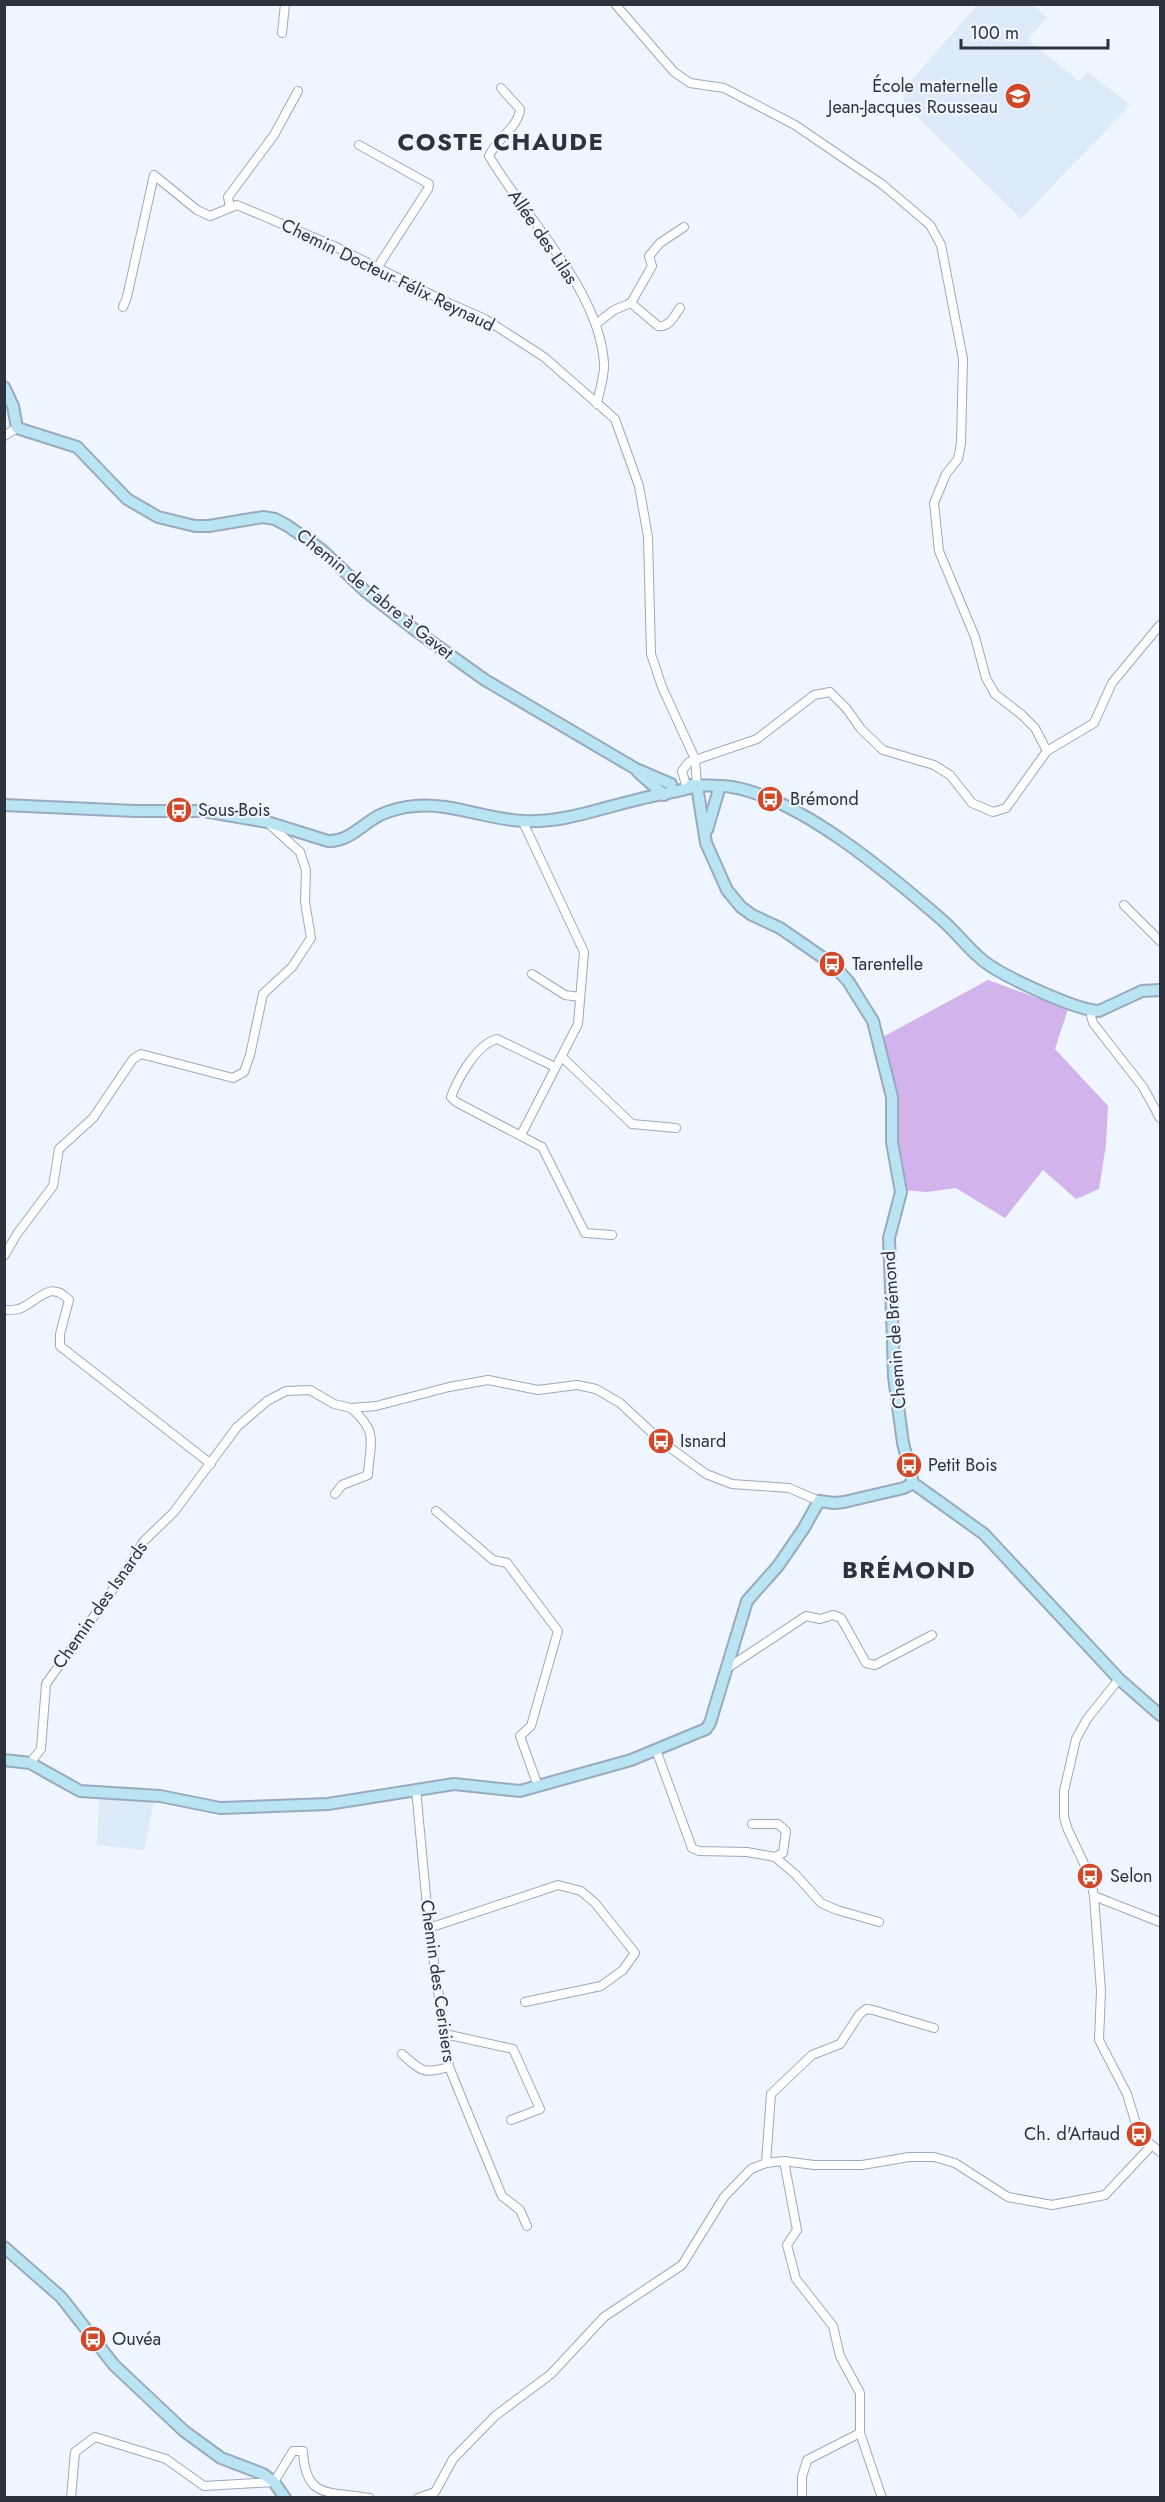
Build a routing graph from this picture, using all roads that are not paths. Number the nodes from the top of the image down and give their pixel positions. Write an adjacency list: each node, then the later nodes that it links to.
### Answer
1 (285, 4): 3 (street)
2 (615, 4): 20 (street)
3 (282, 33)
4 (501, 88): 13 (street, Allée des Lilas)
5 (298, 91): 7 (street)
6 (359, 145): 9 (street)
7 (230, 207): 9 (street, Chemin Docteur Félix Reynaud); 11 (street, Chemin Docteur Félix Reynaud)
8 (684, 227): 10 (street)
9 (377, 267): 15 (street, Chemin Docteur Félix Reynaud)
10 (631, 303): 12 (street); 13 (street)
11 (123, 307)
12 (680, 308)
13 (596, 324): 15 (street, Allée des Lilas)
14 (4, 387): 16 (street)
15 (597, 404): 21 (street, Chemin Docteur Félix Reynaud)
16 (9, 408): 17 (street)
17 (17, 428): 18 (street); 22 (street, Chemin de Fabre à Gavet)
18 (4, 436)
19 (1161, 625): 20 (street)
20 (1047, 751): 21 (street)
21 (695, 759): 24 (street); 24 (street)
22 (636, 769): 23 (street, Chemin de Fabre à Gavet); 26 (street, Chemin de Fabre à Gavet)
23 (671, 784): 24 (street); 26 (street)
24 (691, 786): 25 (street); 26 (street); 30 (street, Chemin de Brémond)
25 (720, 786): 30 (street); 36 (street)
26 (659, 792): 29 (street)
27 (4, 805): 28 (street)
28 (267, 822): 29 (street); 43 (street)
29 (523, 822): 35 (street)
30 (706, 843): 47 (street, Chemin de Brémond)
31 (1124, 905): 32 (street)
32 (1161, 941)
33 (532, 974): 35 (street)
34 (1161, 990): 36 (street)
35 (579, 997): 37 (street)
36 (1093, 1011): 39 (street)
37 (562, 1057): 38 (street); 40 (street)
38 (555, 1067): 41 (street); 41 (street)
39 (1161, 1118)
40 (676, 1128)
41 (521, 1135): 42 (street)
42 (612, 1235)
43 (4, 1256)
44 (4, 1310): 46 (street)
45 (351, 1408): 46 (street, Chemin des Isnards); 48 (street); 49 (street)
46 (211, 1464): 57 (street, Chemin des Isnards)
47 (913, 1483): 49 (street); 53 (street)
48 (335, 1494)
49 (819, 1501): 52 (street)
50 (436, 1511): 58 (street)
51 (932, 1635): 52 (street)
52 (725, 1670): 55 (street)
53 (1119, 1679): 54 (street); 62 (street)
54 (1161, 1715)
55 (656, 1750): 58 (street); 61 (street)
56 (4, 1761): 57 (street)
57 (30, 1763): 59 (street)
58 (538, 1786): 59 (street)
59 (416, 1789): 65 (street, Chemin des Cerisiers)
60 (752, 1824): 61 (street)
61 (775, 1857): 63 (street)
62 (1094, 1896): 64 (street); 72 (street)
63 (879, 1922)
64 (1161, 1922)
65 (429, 1928): 66 (street); 68 (street, Chemin des Cerisiers)
66 (525, 2002)
67 (934, 2028): 75 (street)
68 (445, 2034): 70 (street, Chemin des Cerisiers); 71 (street)
69 (402, 2054): 70 (street)
70 (449, 2067): 76 (street, Chemin des Cerisiers)
71 (511, 2120)
72 (1151, 2146): 73 (street); 74 (street)
73 (1161, 2152)
74 (784, 2161): 75 (street); 78 (street)
75 (766, 2163): 83 (street)
76 (527, 2226)
77 (4, 2247): 79 (street)
78 (860, 2433): 84 (street); 85 (street)
79 (274, 2481): 80 (street); 81 (street); 82 (street)
80 (71, 2498)
81 (285, 2498)
82 (370, 2498)
83 (418, 2498)
84 (802, 2498)
85 (882, 2498)

